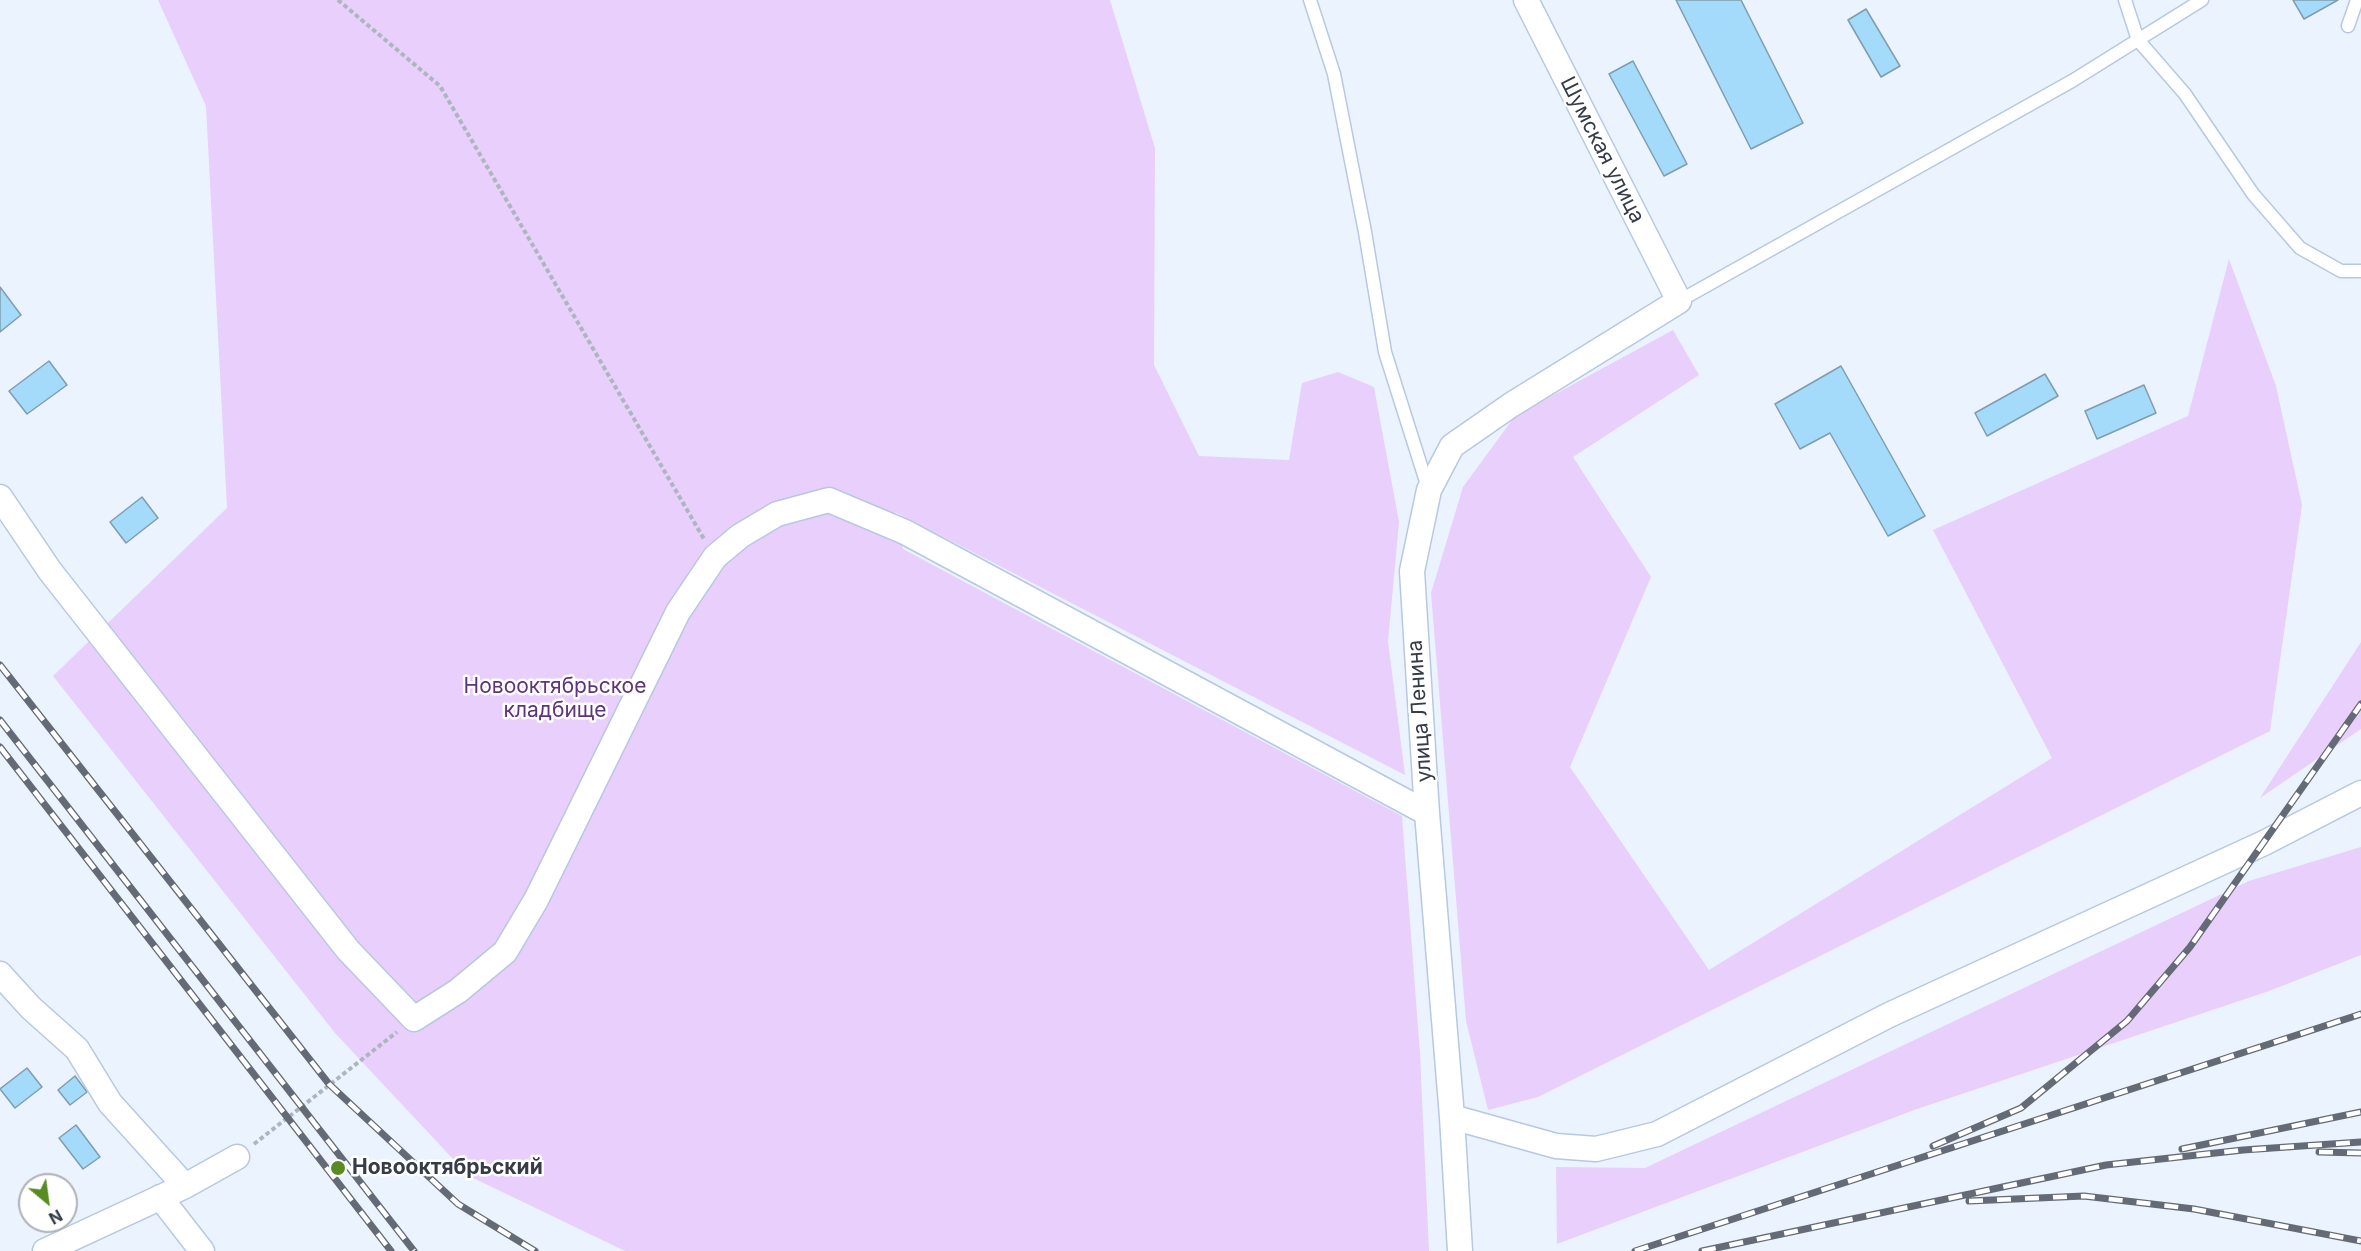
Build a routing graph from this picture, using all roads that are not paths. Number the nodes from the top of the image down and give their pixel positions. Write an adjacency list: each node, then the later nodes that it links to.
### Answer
1 (1310, 0): 10 (lane)
2 (1526, 0): 9 (street, Шумская улица)
3 (2125, 0): 7 (lane)
4 (2202, 0): 7 (lane)
5 (2357, 0): 6 (lane)
6 (2348, 26)
7 (2138, 40): 8 (lane); 9 (lane)
8 (2361, 271)
9 (1679, 301): 10 (street, улица Ленина)
10 (1429, 490): 13 (street, улица Ленина)
11 (0, 497): 13 (street)
12 (2361, 793): 15 (street)
13 (1426, 813): 15 (street, улица Ленина)
14 (0, 974): 17 (street)
15 (1452, 1118): 21 (street, улица Ленина)
16 (237, 1157): 17 (street)
17 (185, 1186): 18 (street)
18 (160, 1197): 19 (street); 20 (street)
19 (45, 1251)
20 (202, 1251)
21 (1460, 1251)

